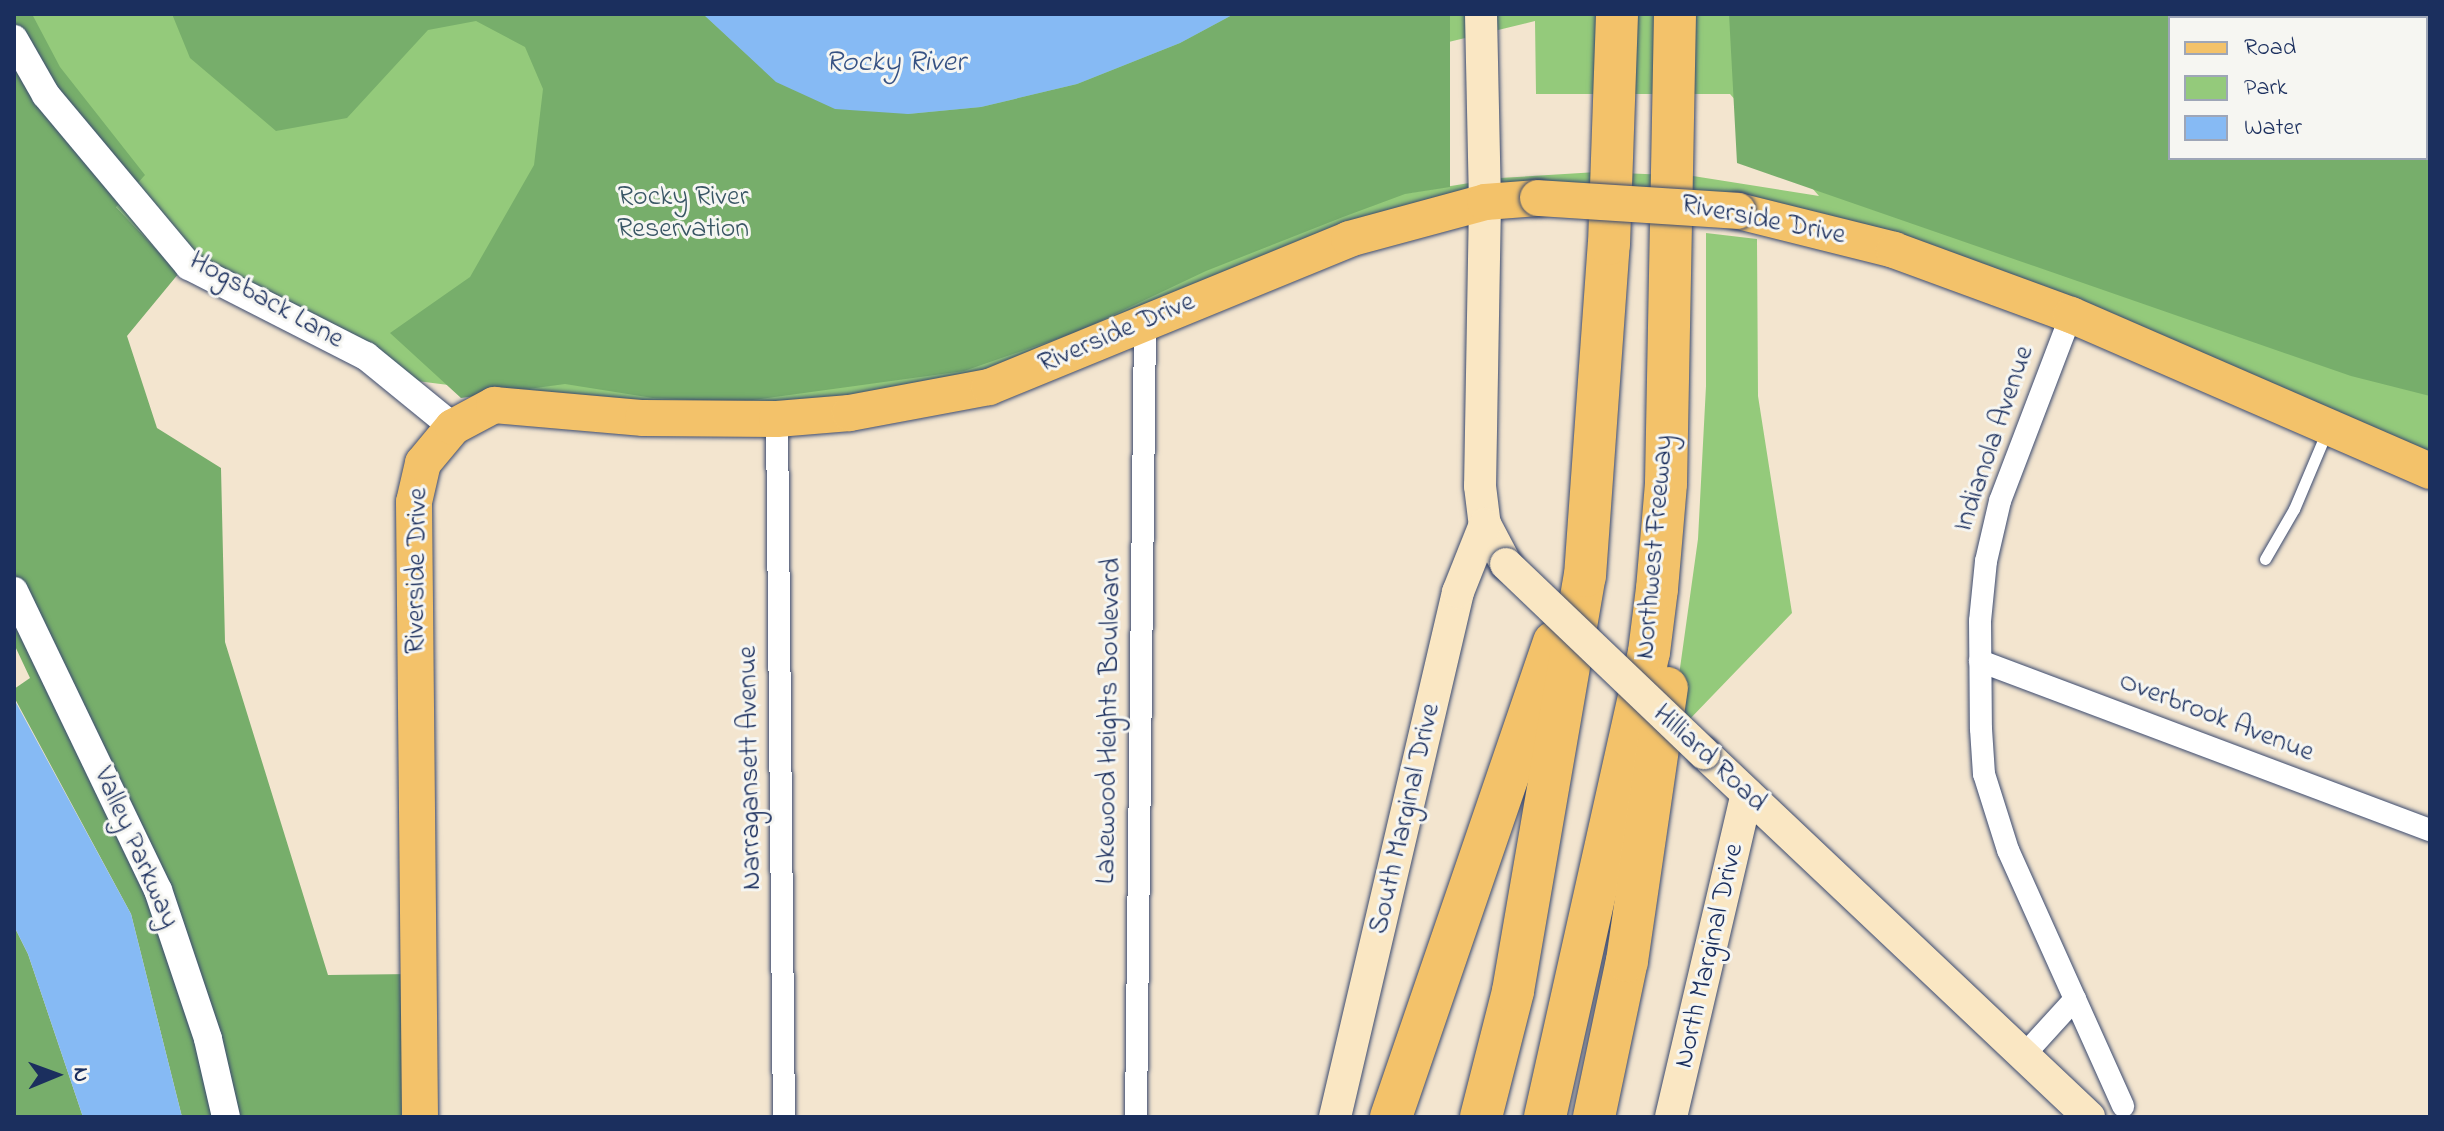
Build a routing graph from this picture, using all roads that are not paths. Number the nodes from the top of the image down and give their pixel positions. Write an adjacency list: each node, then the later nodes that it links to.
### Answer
1 (1481, 14): 6 (main road, Hilliard Road)
2 (1617, 14): 15 (highway)
3 (1675, 14): 5 (highway, Northwest Freeway)
4 (14, 39): 10 (street, Hogsback Lane)
5 (1673, 145): 30 (highway, Northwest Freeway); 31 (highway)
6 (1485, 202): 7 (main road, Riverside Drive, bridge); 8 (main road, Riverside Drive); 13 (main road, Hilliard Road)
7 (2071, 315): 11 (main road, Riverside Drive); 17 (street, Indianola Avenue)
8 (1145, 325): 9 (main road, Riverside Drive); 26 (street, Lakewood Heights Boulevard)
9 (777, 419): 10 (main road, Riverside Drive); 25 (street, Narragansett Avenue)
10 (453, 427): 24 (main road, Riverside Drive)
11 (2328, 427): 12 (main road, Riverside Drive); 14 (lane)
12 (2430, 471)
13 (1485, 524): 18 (main road, Hilliard Road, bridge); 27 (main road, South Marginal Drive)
14 (2265, 559)
15 (1585, 576): 28 (highway); 29 (highway)
16 (14, 591): 23 (street, Valley Parkway)
17 (1980, 661): 19 (street, Overbrook Avenue); 20 (street, Indianola Avenue)
18 (1747, 794): 21 (main road, Hilliard Road); 32 (main road, North Marginal Drive)
19 (2430, 830)
20 (2075, 999): 21 (street); 22 (street, Indianola Avenue)
21 (2024, 1055): 33 (main road, Hilliard Road)
22 (2123, 1106)
23 (226, 1117)
24 (420, 1117)
25 (784, 1117)
26 (1136, 1117)
27 (1335, 1117)
28 (1391, 1117)
29 (1481, 1117)
30 (1545, 1117)
31 (1594, 1117)
32 (1671, 1117)
33 (2089, 1117)

